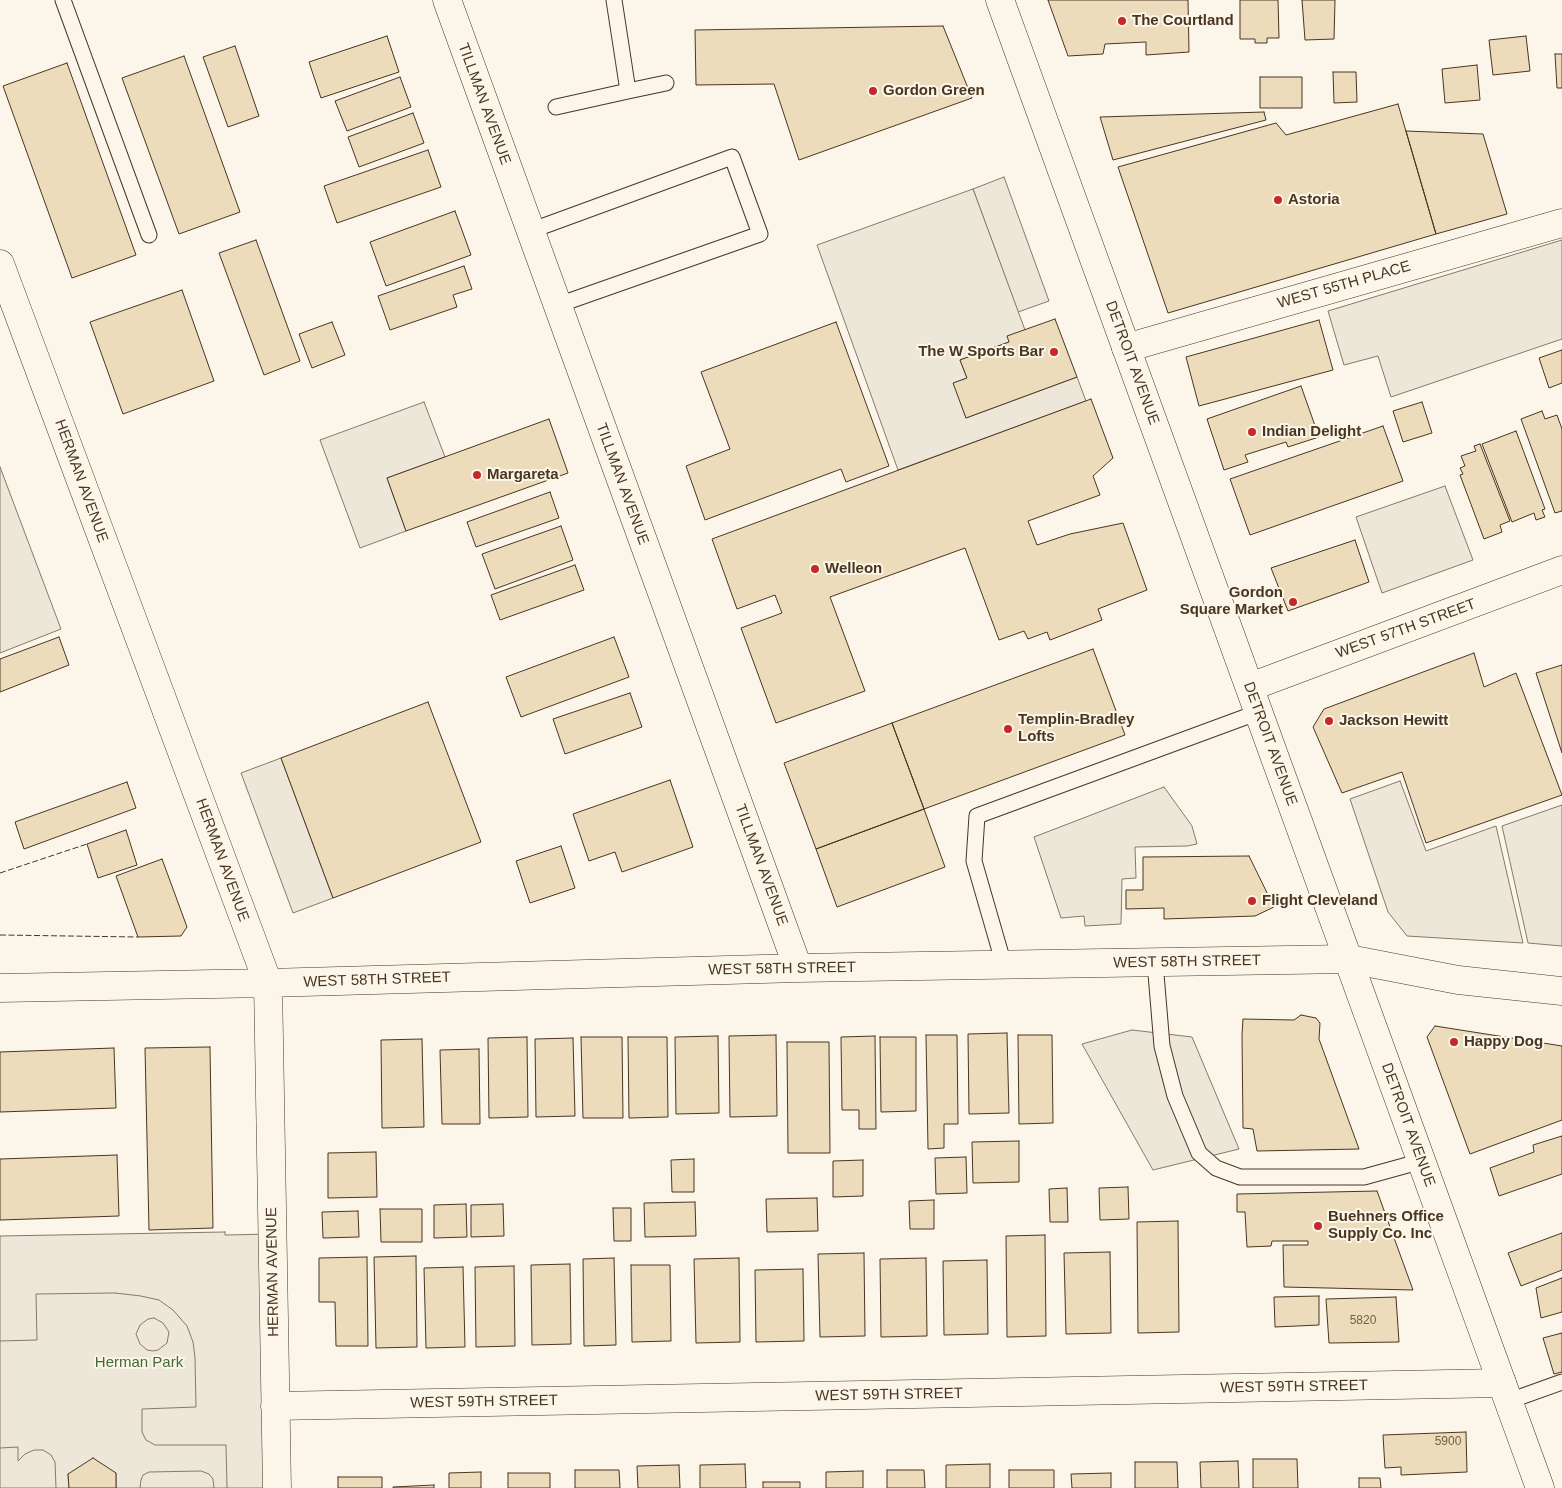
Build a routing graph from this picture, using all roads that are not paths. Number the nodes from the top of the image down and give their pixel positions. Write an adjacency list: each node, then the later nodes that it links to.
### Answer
1 (63, 0): 10 (lane)
2 (446, 0): 9 (street, TILLMAN AVENUE)
3 (614, 0): 6 (lane)
4 (1000, 0): 13 (street, DETROIT AVENUE)
5 (666, 83): 6 (lane)
6 (628, 91): 7 (lane)
7 (556, 106)
8 (1562, 223): 13 (street, WEST 55TH PLACE)
9 (530, 231): 12 (street, TILLMAN AVENUE); 12 (lane)
10 (149, 235)
11 (0, 264): 20 (street, HERMAN AVENUE)
12 (558, 305): 19 (street, TILLMAN AVENUE)
13 (1126, 348): 15 (street, DETROIT AVENUE)
14 (1562, 570): 15 (street, WEST 57TH STREET)
15 (1254, 700): 16 (street, DETROIT AVENUE); 18 (lane)
16 (1349, 959): 17 (street, WEST 58TH STREET); 22 (street, WEST 58TH STREET); 23 (street, DETROIT AVENUE)
17 (1155, 962): 18 (street, WEST 58TH STREET); 23 (lane)
18 (1004, 965): 19 (street, WEST 58TH STREET)
19 (798, 968): 20 (street, WEST 58TH STREET)
20 (268, 983): 21 (street, WEST 58TH STREET); 26 (street, HERMAN AVENUE)
21 (0, 988)
22 (1562, 991)
23 (1422, 1161): 25 (street, DETROIT AVENUE)
24 (1562, 1382): 25 (lane)
25 (1505, 1392): 26 (street, WEST 59TH STREET); 28 (street, DETROIT AVENUE)
26 (275, 1406): 27 (street, HERMAN AVENUE)
27 (277, 1488)
28 (1540, 1488)

